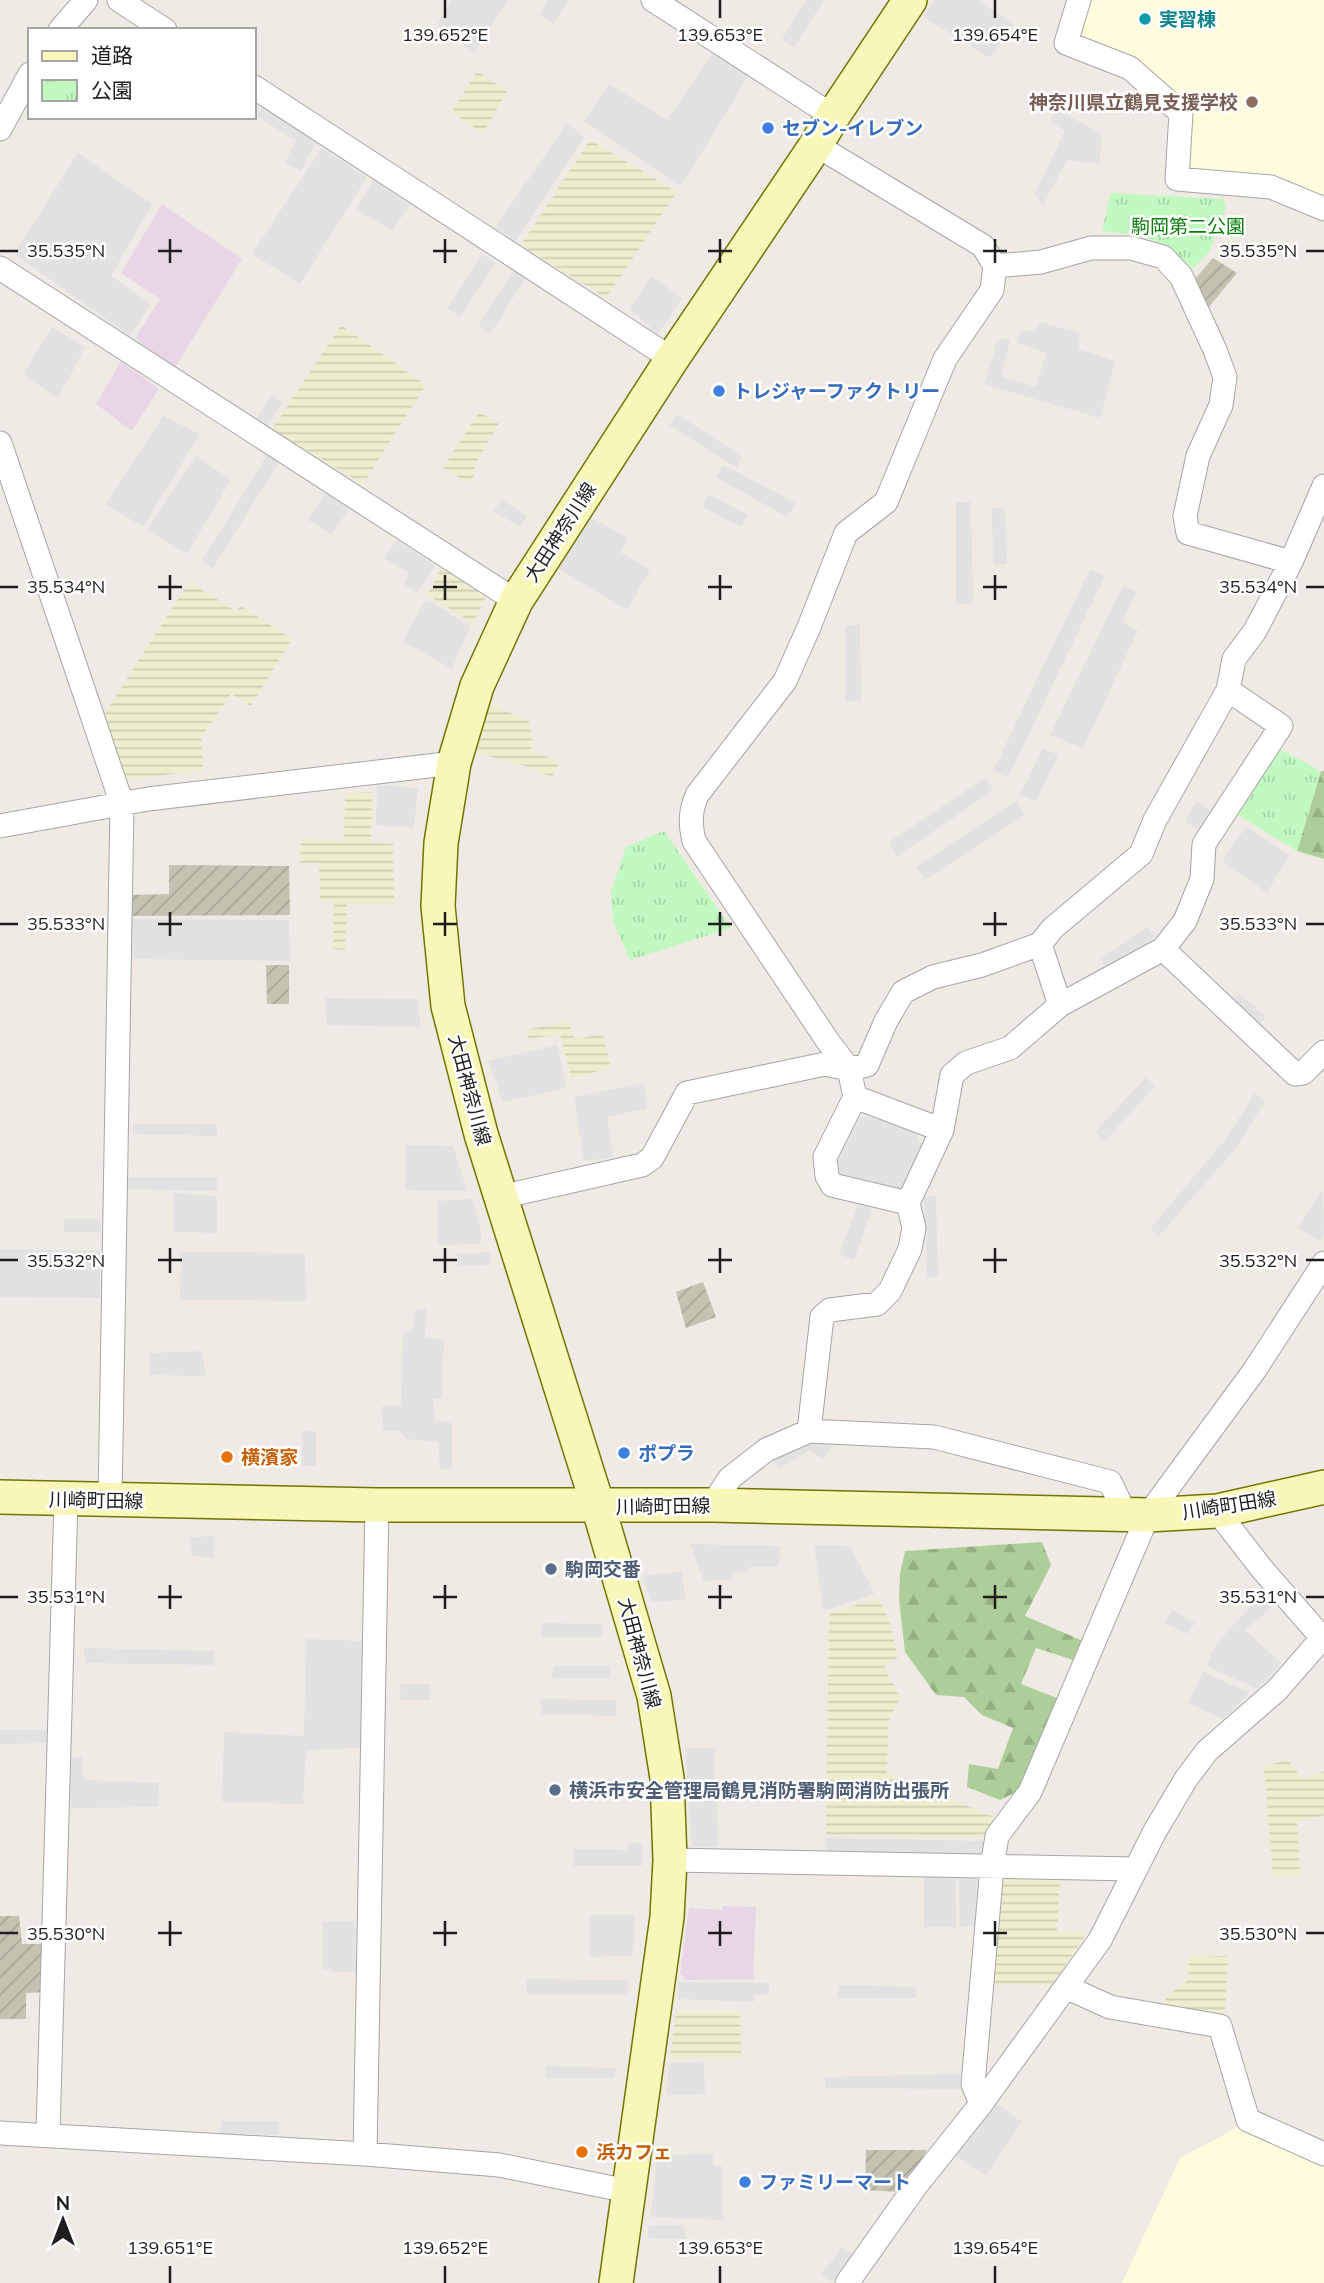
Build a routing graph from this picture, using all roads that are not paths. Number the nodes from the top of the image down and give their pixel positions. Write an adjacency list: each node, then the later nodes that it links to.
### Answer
1 (86, 0): 6 (street)
2 (119, 0): 7 (street)
3 (653, 0): 10 (street)
4 (910, 0): 10 (main road, 大田神奈川線)
5 (1079, 0): 13 (street)
6 (62, 28)
7 (162, 28)
8 (28, 78): 11 (street)
9 (256, 89): 16 (street)
10 (833, 116): 12 (main road, 大田神奈川線)
11 (0, 129)
12 (816, 145): 14 (street); 16 (main road, 大田神奈川線)
13 (1324, 209)
14 (995, 266): 19 (street); 29 (street)
15 (0, 268): 20 (street)
16 (672, 359): 20 (main road, 大田神奈川線)
17 (0, 443): 23 (street)
18 (1324, 486): 19 (street)
19 (1291, 562): 21 (street)
20 (516, 601): 22 (main road, 大田神奈川線)
21 (1228, 690): 25 (street); 26 (street)
22 (454, 763): 23 (street); 32 (main road, 大田神奈川線)
23 (122, 804): 24 (street); 39 (street)
24 (0, 827)
25 (1040, 944): 27 (street); 29 (street)
26 (1163, 950): 27 (street); 28 (street)
27 (1060, 1005): 31 (street)
28 (1324, 1052)
29 (849, 1069): 30 (street); 32 (street)
30 (855, 1097): 31 (street); 33 (street)
31 (942, 1130): 33 (street)
32 (501, 1198): 42 (main road, 大田神奈川線)
33 (908, 1203): 35 (street)
34 (1324, 1263): 44 (street)
35 (809, 1431): 41 (street); 44 (street)
36 (1324, 1487): 43 (main road, 川崎町田線)
37 (0, 1497): 38 (main road, 川崎町田線)
38 (66, 1499): 39 (main road, 川崎町田線); 52 (street)
39 (110, 1500): 40 (main road, 川崎町田線)
40 (377, 1505): 42 (main road, 川崎町田線); 53 (street)
41 (712, 1505): 42 (main road, 川崎町田線); 44 (main road, 川崎町田線)
42 (598, 1506): 46 (main road, 大田神奈川線)
43 (1217, 1511): 44 (main road, 川崎町田線); 45 (street)
44 (1137, 1515): 47 (street)
45 (1324, 1638): 48 (street)
46 (670, 1860): 47 (street); 55 (main road, 大田神奈川線)
47 (992, 1867): 48 (street); 50 (street)
48 (1136, 1869): 49 (street)
49 (1066, 1987): 50 (street); 54 (street)
50 (981, 2104): 57 (street)
51 (0, 2133): 52 (street)
52 (48, 2134): 53 (street)
53 (365, 2154): 55 (street)
54 (1324, 2154)
55 (628, 2191): 56 (main road, 大田神奈川線)
56 (615, 2283)
57 (847, 2283)

